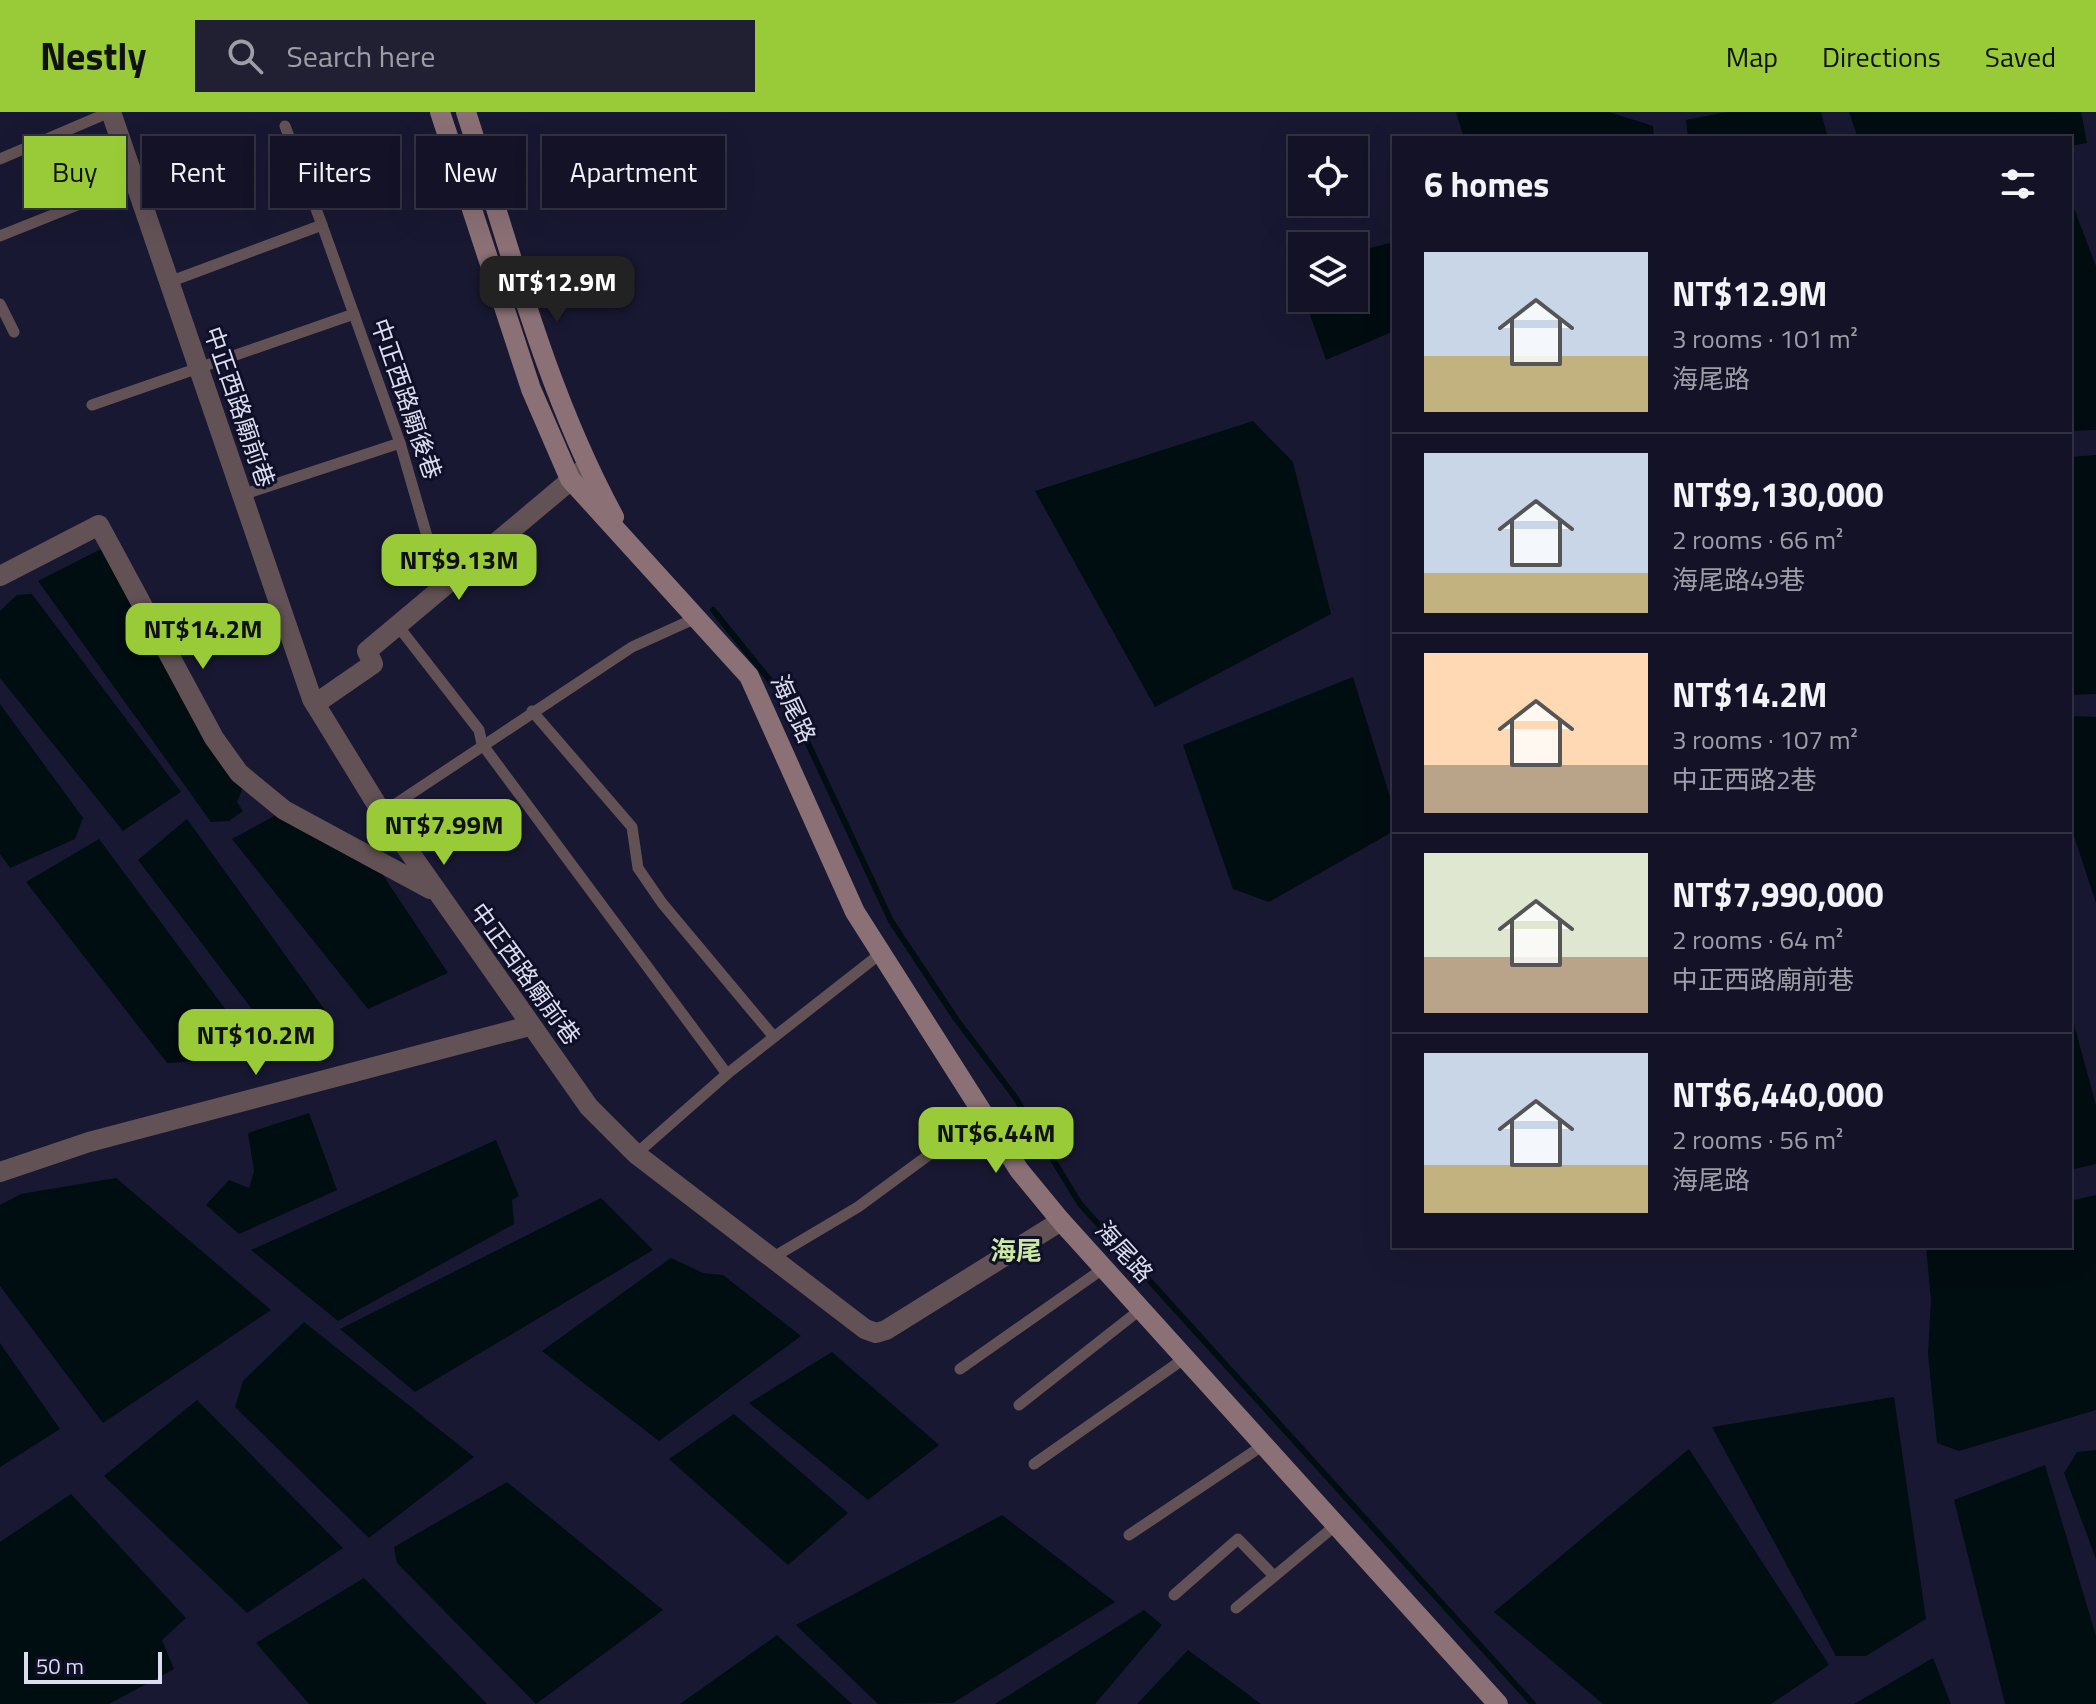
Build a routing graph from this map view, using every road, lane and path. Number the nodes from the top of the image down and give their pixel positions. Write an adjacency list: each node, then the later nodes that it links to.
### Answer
1 (111, 112): 5 (lane); 6 (street, 中正西路廟前巷)
2 (440, 112): 16 (street, 海尾路)
3 (466, 112): 16 (street, 海尾路)
4 (285, 126): 7 (lane, 中正西路廟後巷)
5 (0, 159)
6 (135, 182): 8 (lane); 9 (street, 中正西路廟前巷)
7 (322, 225): 9 (lane); 11 (lane, 中正西路廟後巷)
8 (0, 236)
9 (169, 282): 13 (street, 中正西路廟前巷)
10 (0, 304): 12 (lane)
11 (354, 314): 13 (lane); 15 (lane, 中正西路廟後巷)
12 (14, 332)
13 (199, 368): 14 (lane); 17 (street, 中正西路廟前巷)
14 (92, 405)
15 (400, 443): 17 (lane); 19 (lane, 中正西路廟後巷)
16 (578, 473): 19 (street); 20 (street, 海尾路)
17 (242, 495): 22 (street, 中正西路廟前巷)
18 (0, 576): 26 (street)
19 (442, 588): 21 (street)
20 (696, 618): 23 (lane); 27 (street, 海尾路)
21 (398, 626): 22 (street); 24 (lane)
22 (315, 704): 25 (street, 中正西路廟前巷)
23 (532, 711): 24 (lane); 29 (lane)
24 (482, 744): 25 (lane); 30 (lane)
25 (382, 813): 26 (street, 中正西路廟前巷)
26 (434, 891): 28 (street, 中正西路廟前巷)
27 (880, 954): 29 (lane); 31 (street, 海尾路)
28 (529, 1026): 32 (street, 中正西路廟前巷); 33 (street)
29 (774, 1037): 30 (lane)
30 (727, 1074): 32 (lane)
31 (983, 1115): 34 (street, 海尾路); 35 (lane)
32 (636, 1154): 35 (street, 中正西路廟前巷)
33 (0, 1172)
34 (1061, 1221): 35 (street, 中正西路廟前巷); 36 (street, 海尾路)
35 (772, 1258)
36 (1104, 1268): 37 (street, 海尾路); 39 (lane)
37 (1141, 1309): 38 (street, 海尾路); 40 (lane)
38 (1185, 1358): 41 (street, 海尾路); 42 (lane)
39 (960, 1369)
40 (1019, 1405)
41 (1266, 1444): 43 (street, 海尾路); 44 (lane)
42 (1034, 1464)
43 (1336, 1525): 45 (lane); 48 (street, 海尾路)
44 (1129, 1535)
45 (1274, 1576): 46 (lane); 47 (lane)
46 (1174, 1595)
47 (1236, 1608)
48 (1498, 1704)

